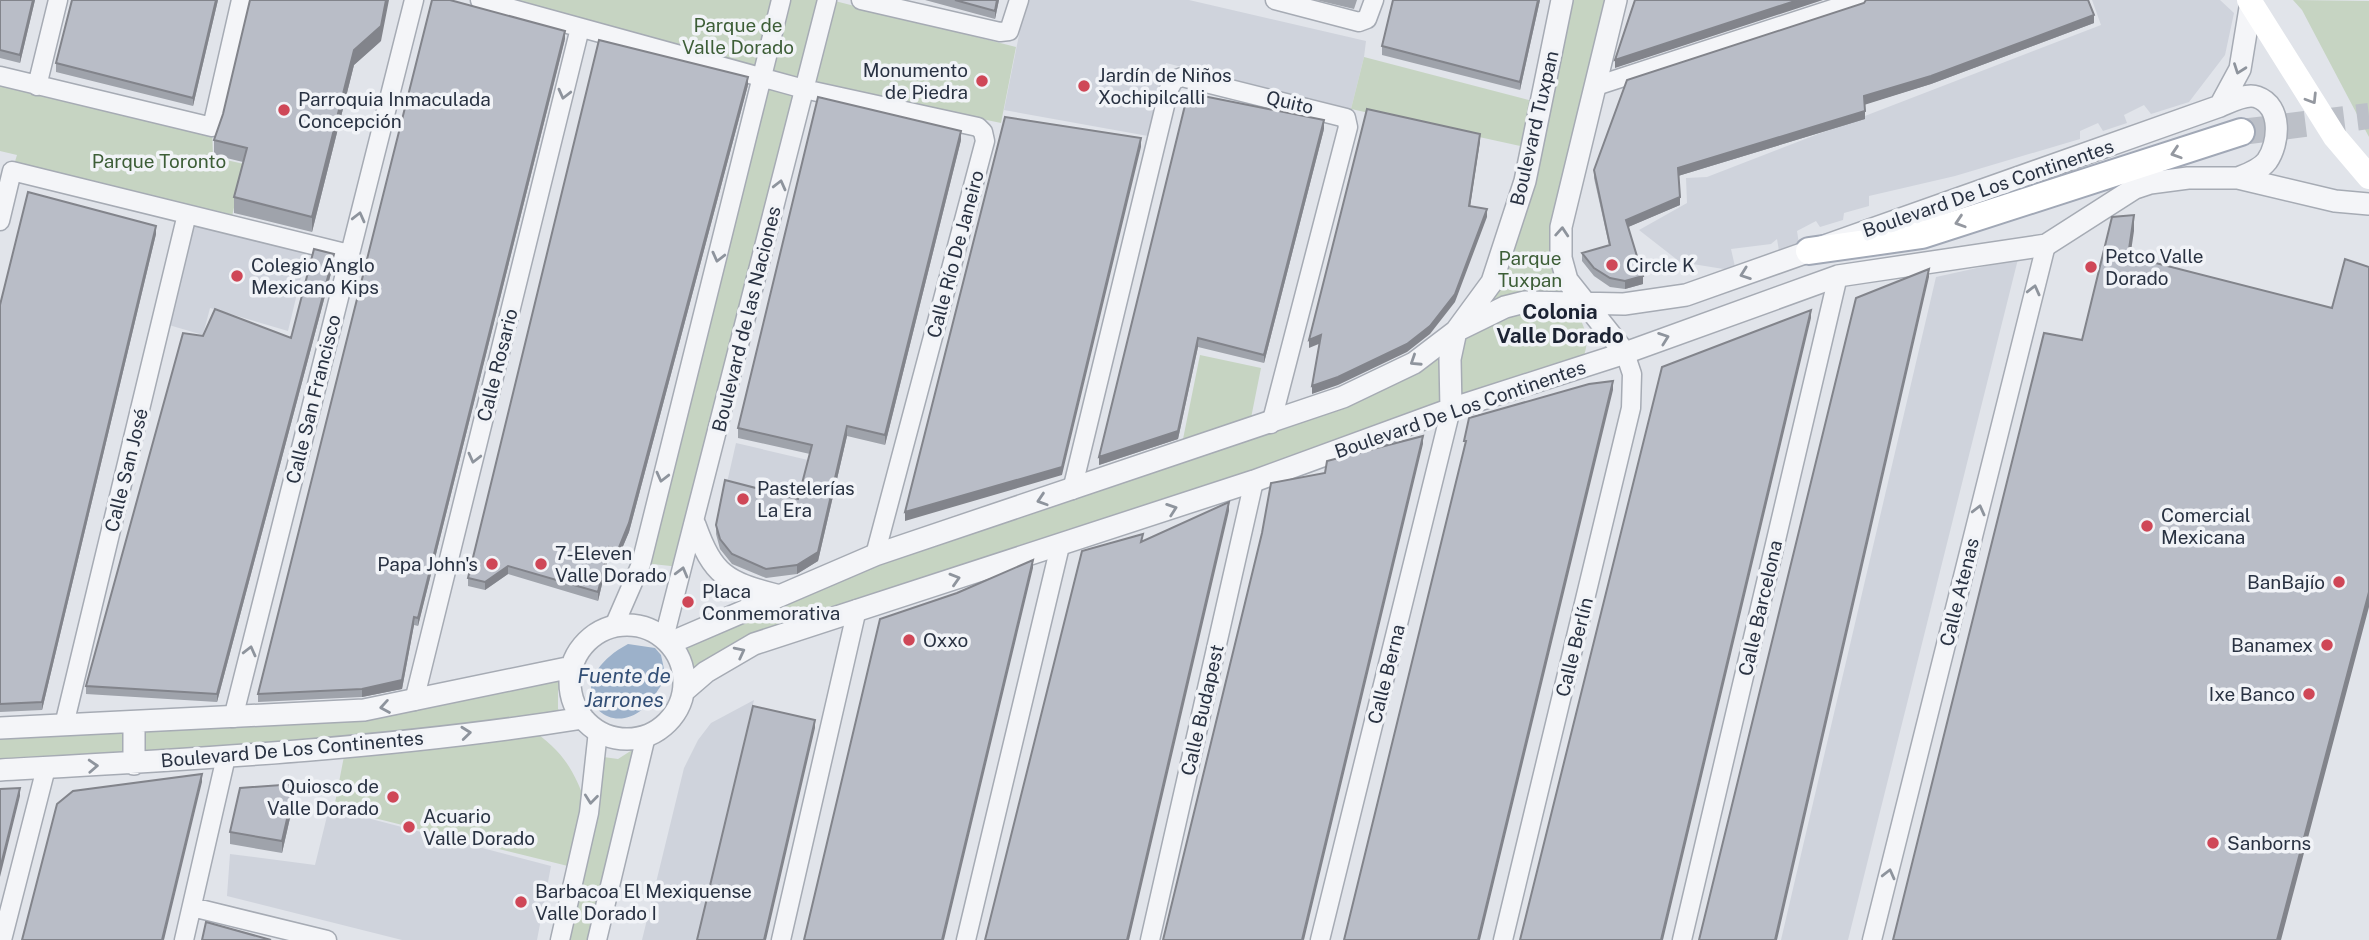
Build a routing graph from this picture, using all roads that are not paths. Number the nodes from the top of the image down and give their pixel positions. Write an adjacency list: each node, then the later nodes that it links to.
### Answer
1 (58, 0): 18 (street)
2 (241, 0): 18 (street)
3 (414, 0): 30 (street, Calle San Francisco, one-way to 3)
4 (480, 0): 15 (street)
5 (781, 0): 17 (street)
6 (828, 0): 20 (street, Boulevard de las Naciones)
7 (861, 0): 8 (street)
8 (1019, 0)
9 (1275, 0): 10 (street)
10 (1374, 0)
11 (1562, 0): 33 (street, Boulevard Tuxpan)
12 (1616, 0): 19 (street)
13 (1860, 0): 19 (street)
14 (2250, 1): 21 (street, one-way to 21); 23 (main road, one-way to 23)
15 (580, 28): 17 (street); 48 (street, Calle Rosario, one-way to 48)
16 (0, 76): 18 (street)
17 (763, 78): 20 (street); 44 (street, one-way to 44)
18 (37, 86)
19 (1596, 86): 32 (street, one-way to 19)
20 (804, 89): 39 (street, Boulevard de las Naciones, one-way to 20); 41 (street, Calle Río De Janeiro)
21 (2220, 106): 24 (street, Boulevard De Los Continentes); 29 (street, Boulevard De Los Continentes)
22 (2241, 132): 29 (main road, one-way to 29)
23 (2369, 177)
24 (2238, 178): 25 (street, Boulevard De Los Continentes); 28 (street, Boulevard De Los Continentes)
25 (2369, 204)
26 (187, 214): 27 (street); 30 (street); 52 (street, Calle San José)
27 (0, 221)
28 (2046, 244): 31 (street, Boulevard De Los Continentes); 71 (street, Calle Atenas, one-way to 28)
29 (1809, 251): 32 (street, Boulevard De Los Continentes, one-way to 32)
30 (349, 254): 49 (street, Calle San Francisco, one-way to 30)
31 (1838, 276): 34 (street, Boulevard De Los Continentes, one-way to 31); 70 (street, Calle Barcelona)
32 (1584, 305): 33 (street, Boulevard De Los Continentes); 34 (street)
33 (1456, 331): 35 (street, Boulevard Tuxpan); 36 (street, Boulevard De Los Continentes, one-way to 36)
34 (1625, 353): 35 (street, Boulevard De Los Continentes); 69 (street, Calle Berlín)
35 (1451, 409): 37 (street, Boulevard De Los Continentes); 68 (street, Calle Berna)
36 (1271, 424): 38 (street, Boulevard De Los Continentes); 38 (street, Quito)
37 (1255, 481): 40 (street, Boulevard De Los Continentes, one-way to 37); 67 (street, Calle Budapest)
38 (1072, 490): 41 (street, Boulevard De Los Continentes, one-way to 41)
39 (695, 525): 42 (street); 45 (street, Boulevard de las Naciones, one-way to 39)
40 (1060, 546): 43 (street, Boulevard De Los Continentes, one-way to 40); 66 (street)
41 (875, 555): 42 (street, Boulevard De Los Continentes)
42 (776, 595): 45 (street, Boulevard De Los Continentes)
43 (858, 609): 47 (street, Boulevard De Los Continentes, one-way to 43); 65 (street)
44 (614, 626): 45 (street); 46 (street)
45 (667, 640): 47 (street)
46 (572, 667): 48 (street, Boulevard De Los Continentes); 51 (street)
47 (684, 691): 54 (street)
48 (414, 701): 49 (street, Boulevard De Los Continentes, one-way to 49)
49 (233, 718): 50 (street, Boulevard De Los Continentes)
50 (134, 722): 52 (street, Boulevard De Los Continentes); 56 (street)
51 (590, 724): 54 (street); 55 (street, Boulevard De Los Continentes, one-way to 51); 63 (street, one-way to 63)
52 (64, 725): 53 (street, Boulevard De Los Continentes)
53 (0, 728)
54 (646, 736): 64 (street)
55 (226, 757): 56 (street, Boulevard De Los Continentes); 59 (street)
56 (134, 764): 57 (street, Boulevard De Los Continentes, one-way to 56)
57 (46, 768): 58 (street, Boulevard De Los Continentes); 60 (street)
58 (0, 771)
59 (192, 907): 61 (street); 62 (street)
60 (2, 940)
61 (184, 940)
62 (327, 940)
63 (560, 940)
64 (597, 940)
65 (781, 940)
66 (966, 940)
67 (1150, 940)
68 (1320, 940)
69 (1503, 940)
70 (1682, 940)
71 (1872, 940)

